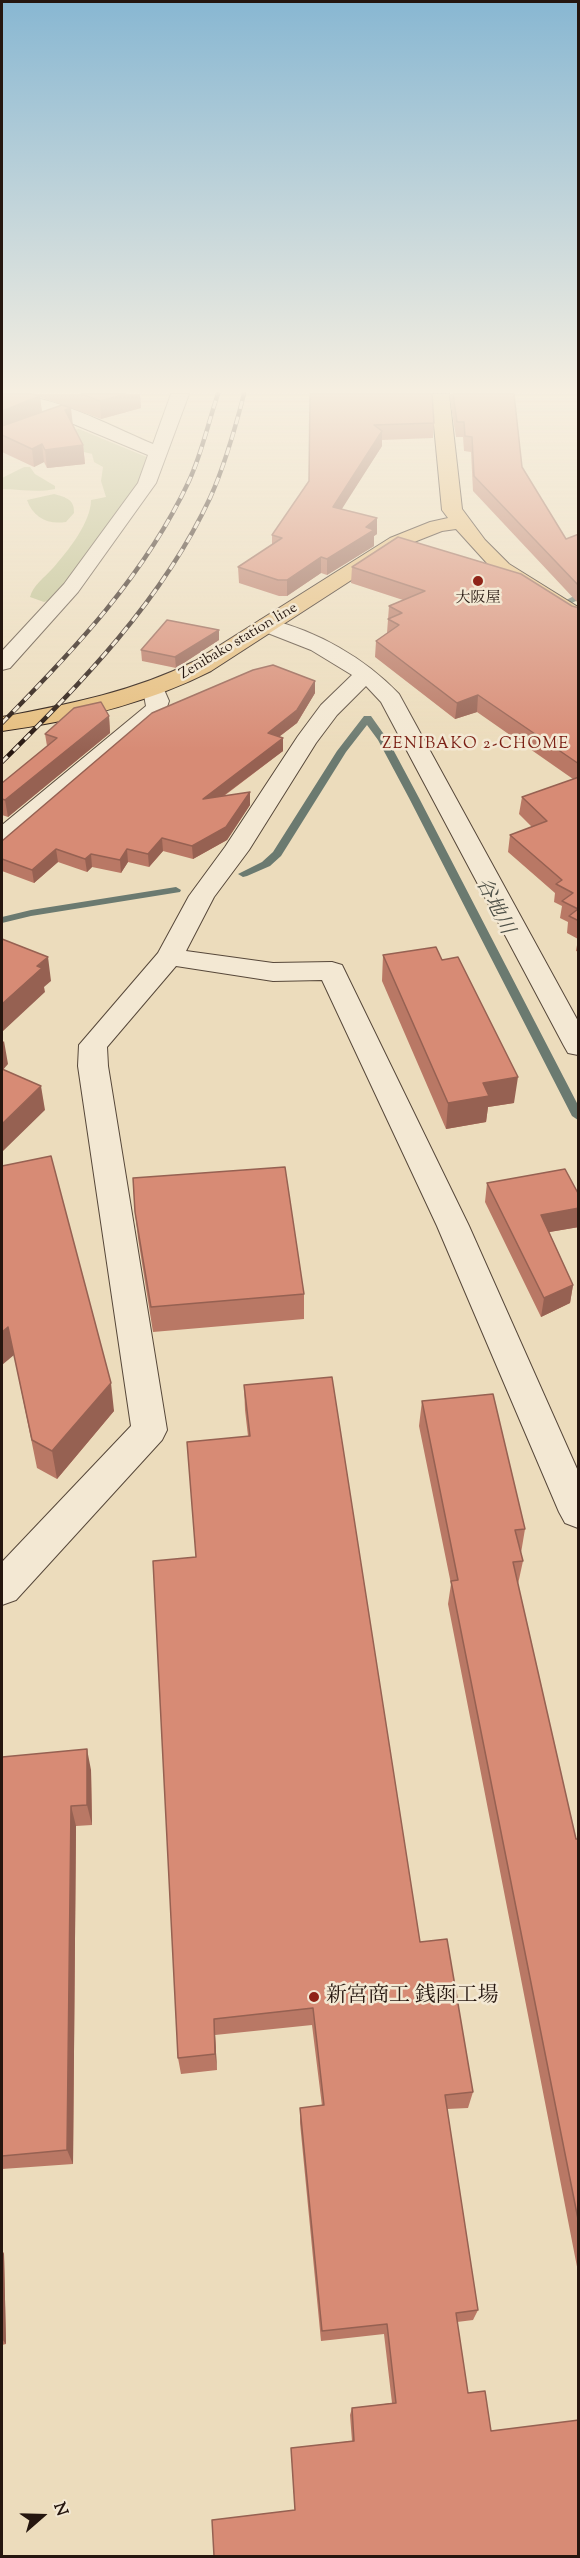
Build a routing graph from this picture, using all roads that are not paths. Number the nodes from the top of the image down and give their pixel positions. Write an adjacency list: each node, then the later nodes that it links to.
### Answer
1 (126, 513): 6 (street)
2 (455, 513): 3 (main road)
3 (460, 522): 4 (main road); 5 (main road, Zenibako station line)
4 (578, 616)
5 (267, 625): 7 (street); 8 (main road, Zenibako station line)
6 (2, 663)
7 (366, 674): 11 (street); 12 (street)
8 (154, 690): 9 (main road, Zenibako station line); 10 (street)
9 (2, 724)
10 (2, 837)
11 (169, 957): 13 (street); 14 (street)
12 (579, 1046)
13 (579, 1512)
14 (2, 1588)

